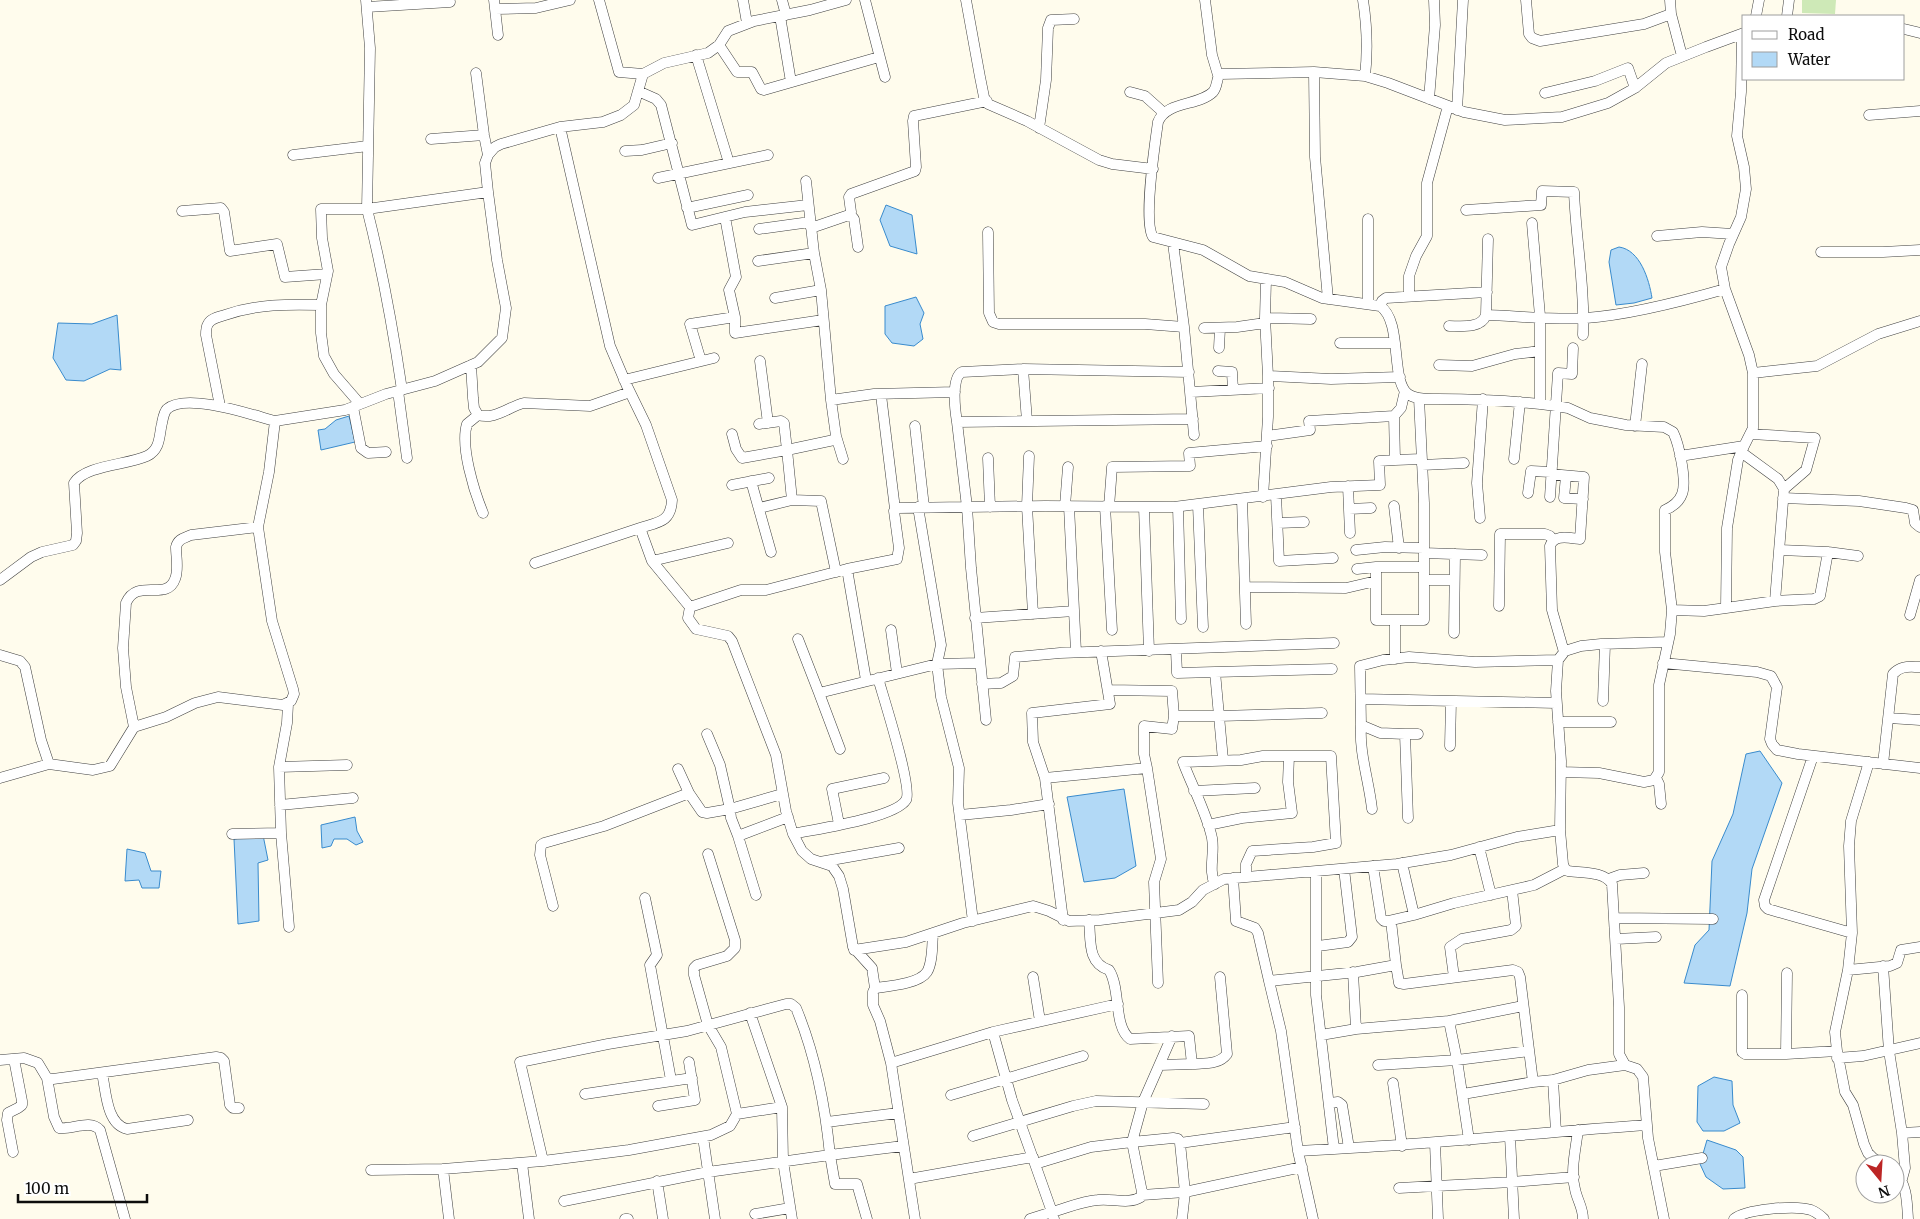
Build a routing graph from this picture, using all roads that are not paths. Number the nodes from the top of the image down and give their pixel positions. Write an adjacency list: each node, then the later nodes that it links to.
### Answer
1 (570, 0): 19 (street)
2 (599, 0): 37 (street)
3 (743, 0): 25 (street)
4 (782, 0): 21 (street)
5 (846, 0): 16 (street)
6 (865, 0): 33 (street)
7 (966, 0): 47 (street)
8 (1205, 0): 38 (street)
9 (1363, 0): 39 (street)
10 (1434, 0): 46 (street)
11 (1462, 0): 48 (street)
12 (1526, 0): 20 (street)
13 (1670, 0): 20 (street)
14 (1759, 0): 22 (street)
15 (1789, 0): 23 (street)
16 (834, 1): 21 (street)
17 (450, 2): 18 (street)
18 (367, 4): 57 (street)
19 (494, 5): 29 (street)
20 (1671, 14): 32 (street)
21 (783, 15): 25 (street); 41 (street)
22 (1756, 15)
23 (1787, 15)
24 (1074, 19): 53 (street)
25 (747, 24): 30 (street)
26 (1905, 29): 27 (street)
27 (1920, 33)
28 (1742, 34): 32 (street)
29 (498, 35)
30 (719, 45): 31 (street); 41 (street)
31 (696, 55): 37 (street); 62 (street)
32 (1682, 56): 42 (street)
33 (879, 57): 40 (street); 41 (street)
34 (1742, 63): 81 (street)
35 (1314, 72): 38 (street); 39 (street); 97 (street)
36 (476, 74): 54 (street)
37 (642, 74): 43 (street)
38 (1218, 75): 50 (street)
39 (1365, 76): 46 (street)
40 (885, 77)
41 (791, 82)
42 (1635, 88): 45 (street); 48 (street)
43 (638, 91): 52 (street); 56 (street)
44 (1130, 92): 50 (street)
45 (1545, 93)
46 (1429, 99): 48 (street)
47 (986, 101): 53 (street); 74 (street)
48 (1452, 108): 95 (street)
49 (1920, 110): 51 (street)
50 (1164, 113): 63 (street)
51 (1869, 115)
52 (560, 127): 60 (street); 131 (street)
53 (1039, 128): 63 (street)
54 (484, 136): 55 (street); 60 (street)
55 (431, 139)
56 (672, 144): 58 (street); 64 (street)
57 (368, 146): 59 (street); 71 (street)
58 (625, 151)
59 (293, 155)
60 (488, 155): 67 (street)
61 (768, 155): 62 (street)
62 (729, 163): 64 (street)
63 (1153, 169): 84 (street)
64 (679, 173): 65 (street); 70 (street)
65 (658, 178)
66 (806, 181): 69 (street)
67 (488, 192): 71 (street); 123 (street)
68 (748, 195): 70 (street)
69 (808, 205): 75 (street); 78 (street)
70 (687, 208): 75 (street)
71 (367, 209): 90 (street); 133 (street)
72 (1466, 210): 104 (street)
73 (182, 211): 90 (street)
74 (850, 214): 78 (street); 85 (street)
75 (725, 217): 103 (street)
76 (1368, 219): 98 (street)
77 (1532, 224): 102 (street)
78 (810, 225): 79 (street); 88 (street)
79 (759, 229)
80 (988, 232): 110 (street)
81 (1733, 234): 82 (street); 92 (street)
82 (1657, 236)
83 (1488, 239): 94 (street)
84 (1173, 243): 91 (street); 110 (street)
85 (858, 247)
86 (1920, 250): 87 (street)
87 (1821, 252)
88 (814, 253): 89 (street); 93 (street)
89 (758, 261)
90 (327, 274): 99 (street)
91 (1266, 279): 97 (street); 108 (street)
92 (1724, 289): 104 (street); 128 (street)
93 (821, 290): 96 (street); 106 (street)
94 (1487, 292): 95 (street); 101 (street)
95 (1409, 296): 100 (street)
96 (775, 298)
97 (1328, 299): 98 (street)
98 (1368, 304): 100 (street)
99 (321, 305): 145 (street); 146 (street)
100 (1380, 306): 115 (street)
101 (1486, 315): 102 (street); 109 (street)
102 (1540, 316): 104 (street); 118 (street)
103 (735, 317): 106 (street); 120 (street)
104 (1584, 318): 113 (street)
105 (1311, 319): 108 (street)
106 (823, 320): 142 (street)
107 (1920, 320): 128 (street)
108 (1265, 321): 112 (street); 129 (street)
109 (1448, 326)
110 (1184, 327): 126 (street)
111 (1204, 328): 112 (street)
112 (1220, 328): 116 (street)
113 (1583, 335)
114 (1340, 343): 115 (street)
115 (1395, 343): 130 (street)
116 (1219, 348)
117 (1573, 348): 147 (street)
118 (1540, 351): 124 (street); 144 (street)
119 (714, 358): 120 (street)
120 (701, 361): 131 (street)
121 (760, 361): 162 (street)
122 (1642, 364): 155 (street)
123 (471, 365): 133 (street); 148 (street)
124 (1438, 365)
125 (1023, 369): 126 (street); 137 (street); 152 (street)
126 (1189, 372): 138 (street)
127 (1218, 372): 134 (street)
128 (1752, 373): 157 (street)
129 (1268, 376): 130 (street); 132 (street)
130 (1400, 377): 135 (street)
131 (624, 380): 136 (street)
132 (1268, 388): 134 (street); 160 (street)
133 (402, 390): 145 (street); 166 (street)
134 (1234, 390): 138 (street)
135 (1405, 391): 140 (street); 149 (street)
136 (630, 392): 148 (street); 208 (street)
137 (955, 392): 139 (street); 153 (street)
138 (1190, 392): 150 (street)
139 (881, 395): 142 (street); 200 (street)
140 (1419, 398): 141 (street); 171 (street)
141 (1483, 399): 143 (street); 203 (street)
142 (831, 400): 159 (street)
143 (1520, 402): 144 (street); 170 (street)
144 (1540, 404): 147 (street)
145 (356, 405): 151 (street); 163 (street)
146 (220, 406): 151 (street); 228 (street)
147 (1556, 406): 155 (street); 174 (street)
148 (478, 415): 202 (street)
149 (1394, 416): 160 (street); 169 (street)
150 (1193, 419): 152 (street); 158 (street)
151 (275, 421): 206 (street)
152 (1026, 421): 153 (street)
153 (957, 422): 193 (street)
154 (915, 426): 192 (street)
155 (1635, 426): 165 (street)
156 (732, 434): 162 (street)
157 (1751, 434): 161 (street); 181 (street)
158 (1194, 435)
159 (836, 436): 162 (street); 168 (street)
160 (1267, 441): 183 (street); 195 (street)
161 (1743, 449): 165 (street); 181 (street); 237 (street)
162 (787, 450): 186 (street)
163 (386, 452)
164 (1029, 456): 189 (street)
165 (1680, 456): 238 (street)
166 (407, 458)
167 (988, 458): 194 (street)
168 (842, 459)
169 (1395, 460): 171 (street); 179 (street)
170 (1514, 460)
171 (1421, 462): 172 (street); 215 (street)
172 (1464, 463)
173 (1068, 467): 190 (street)
174 (1550, 473): 175 (street); 180 (street); 184 (street)
175 (1566, 476): 185 (street); 185 (street)
176 (769, 478): 177 (street)
177 (751, 481): 178 (street); 198 (street)
178 (732, 485)
179 (1348, 486): 182 (street); 201 (street)
180 (1528, 493)
181 (1783, 494): 207 (street); 214 (street)
182 (1276, 495): 183 (street); 205 (street)
183 (1263, 497): 187 (street)
184 (1550, 497)
185 (1583, 499): 210 (street)
186 (792, 500): 198 (street); 227 (street)
187 (1242, 500): 188 (street); 233 (street)
188 (1198, 505): 197 (street); 246 (street)
189 (1027, 506): 190 (street); 194 (street); 240 (street)
190 (1067, 506): 195 (street); 239 (street)
191 (1394, 506): 212 (street)
192 (921, 507): 193 (street); 200 (street); 263 (street)
193 (967, 507): 194 (street); 242 (street)
194 (990, 507)
195 (1107, 507): 196 (street); 248 (street)
196 (1144, 507): 197 (street); 255 (street)
197 (1178, 507): 243 (street)
198 (759, 508): 216 (street)
199 (1371, 508): 201 (street)
200 (895, 509): 227 (street)
201 (1349, 509): 209 (street)
202 (483, 513)
203 (1480, 518)
204 (1304, 522): 205 (street)
205 (1278, 523): 221 (street)
206 (258, 527): 277 (street); 287 (street)
207 (1920, 527)
208 (640, 528): 222 (street); 223 (street)
209 (1350, 533)
210 (1553, 540): 235 (street); 259 (street)
211 (728, 543): 222 (street)
212 (1399, 548): 213 (street); 215 (street)
213 (1356, 550)
214 (1780, 550): 217 (street); 234 (street)
215 (1424, 551): 218 (street); 225 (street)
216 (771, 552)
217 (1828, 552): 220 (street); 234 (street)
218 (1455, 554): 219 (street); 230 (street)
219 (1482, 555)
220 (1858, 556)
221 (1333, 558)
222 (652, 561): 236 (street)
223 (535, 563)
224 (1376, 567): 225 (street); 226 (street); 232 (street)
225 (1424, 567): 229 (street)
226 (1357, 569)
227 (841, 571): 236 (street); 269 (street)
228 (0, 580)
229 (1424, 580): 230 (street); 244 (street)
230 (1454, 580): 249 (street)
231 (1920, 580): 241 (street)
232 (1376, 581): 233 (street); 244 (street)
233 (1245, 587): 245 (street)
234 (1775, 601): 237 (street)
235 (1499, 606)
236 (690, 607): 312 (street)
237 (1726, 608): 238 (street)
238 (1672, 610): 251 (street)
239 (1074, 611): 240 (street); 256 (street)
240 (1033, 614): 242 (street)
241 (1910, 615)
242 (975, 618): 261 (street)
243 (1181, 620)
244 (1395, 620): 260 (street)
245 (1246, 624)
246 (1203, 627)
247 (891, 630): 267 (street)
248 (1112, 630)
249 (1454, 633)
250 (798, 640): 272 (street)
251 (1668, 642): 253 (street); 262 (street)
252 (1334, 643): 254 (street)
253 (1605, 644): 259 (street); 275 (street)
254 (1176, 650): 255 (street); 266 (street)
255 (1149, 651): 257 (street)
256 (1076, 652): 257 (street); 270 (street)
257 (1101, 652): 271 (street)
258 (0, 655): 297 (street)
259 (1561, 656): 260 (street); 276 (street)
260 (1395, 658): 273 (street)
261 (980, 663): 263 (street); 270 (street)
262 (1663, 663): 294 (street); 308 (street)
263 (937, 664): 267 (street); 319 (street)
264 (1920, 667): 281 (street)
265 (1332, 669): 266 (street)
266 (1215, 672): 280 (street)
267 (897, 673): 268 (street)
268 (878, 678): 269 (street); 322 (street)
269 (866, 680): 272 (street)
270 (982, 684): 282 (street)
271 (1108, 690): 279 (street); 307 (street)
272 (819, 693): 292 (street)
273 (1361, 699): 274 (street); 286 (street)
274 (1451, 701): 276 (street); 291 (street)
275 (1603, 701)
276 (1556, 703): 284 (street)
277 (288, 704): 287 (street); 300 (street)
278 (1322, 712): 280 (street)
279 (1174, 716): 280 (street); 301 (street)
280 (1219, 716): 295 (street)
281 (1889, 718): 283 (street); 298 (street)
282 (986, 720)
283 (1920, 720)
284 (1558, 722): 285 (street); 304 (street)
285 (1611, 722)
286 (1362, 725): 289 (street); 318 (street)
287 (134, 727): 297 (street)
288 (707, 734): 317 (street)
289 (1405, 734): 290 (street); 321 (street)
290 (1418, 734)
291 (1450, 746)
292 (840, 749)
293 (1289, 756): 295 (street); 323 (street); 339 (street)
294 (1813, 756): 296 (street); 358 (street)
295 (1223, 760): 310 (street)
296 (1868, 762): 298 (street); 358 (street)
297 (49, 764): 305 (street)
298 (1883, 764): 302 (street)
299 (347, 765): 300 (street)
300 (279, 767): 316 (street)
301 (1147, 768): 307 (street); 348 (street)
302 (1920, 768)
303 (678, 769): 311 (street)
304 (1561, 772): 308 (street); 324 (street)
305 (0, 777)
306 (884, 778): 322 (street)
307 (1045, 778): 314 (street)
308 (1656, 778): 315 (street)
309 (1255, 788): 310 (street)
310 (1194, 791): 323 (street)
311 (689, 793): 317 (street); 347 (street)
312 (782, 794): 317 (street); 320 (street)
313 (353, 798): 316 (street)
314 (1049, 804): 319 (street); 352 (street)
315 (1661, 804)
316 (280, 805): 325 (street)
317 (730, 809): 328 (street)
318 (1372, 809)
319 (960, 816): 354 (street)
320 (788, 817): 327 (street); 328 (street)
321 (1408, 818)
322 (839, 824): 327 (street)
323 (1208, 825): 342 (street)
324 (1560, 830): 329 (street); 336 (street)
325 (281, 833): 326 (street); 356 (street)
326 (232, 834)
327 (793, 834): 332 (street)
328 (738, 836): 344 (street)
329 (1480, 847): 333 (street); 345 (street)
330 (899, 848): 332 (street)
331 (708, 854): 382 (street)
332 (819, 862): 363 (street)
333 (1402, 863): 334 (street); 349 (street)
334 (1373, 866): 335 (street); 355 (street)
335 (1344, 869): 337 (street); 361 (street)
336 (1565, 869): 341 (street); 343 (street)
337 (1316, 872): 339 (street); 361 (street)
338 (1644, 873): 341 (street)
339 (1246, 877): 340 (street)
340 (1233, 878): 342 (street); 373 (street)
341 (1609, 879): 350 (street)
342 (1215, 884): 348 (street)
343 (1512, 890): 345 (street); 372 (street)
344 (756, 895)
345 (1491, 895): 349 (street)
346 (645, 898): 385 (street)
347 (553, 906)
348 (1156, 913): 353 (street); 374 (street)
349 (1414, 915): 355 (street)
350 (1615, 918): 351 (street); 360 (street)
351 (1713, 919)
352 (1063, 920): 353 (street); 354 (street)
353 (1089, 920): 377 (street)
354 (974, 921): 357 (street)
355 (1391, 921): 364 (street)
356 (289, 927)
357 (933, 933): 363 (street); 375 (street)
358 (1852, 934): 366 (street)
359 (1656, 936): 360 (street)
360 (1616, 939): 402 (street)
361 (1318, 946): 369 (street)
362 (1920, 947): 365 (street)
363 (854, 950): 375 (street)
364 (1396, 965): 367 (street); 372 (street)
365 (1883, 966): 366 (street); 390 (street)
366 (1848, 970): 392 (street)
367 (1353, 972): 369 (street); 383 (street)
368 (1787, 973): 391 (street)
369 (1316, 976): 373 (street); 387 (street)
370 (1034, 977): 380 (street)
371 (1220, 977): 399 (street)
372 (1454, 978): 378 (street)
373 (1269, 981): 426 (street)
374 (1158, 983)
375 (875, 988): 398 (street)
376 (1742, 995): 391 (street)
377 (1118, 1004): 380 (street); 386 (street)
378 (1523, 1006): 381 (street); 389 (street)
379 (750, 1013): 382 (street); 418 (street); 423 (street)
380 (1040, 1021): 384 (street)
381 (1449, 1021): 383 (street); 396 (street)
382 (708, 1025): 385 (street); 421 (street)
383 (1356, 1029): 387 (street)
384 (993, 1032): 398 (street); 406 (street)
385 (664, 1035): 407 (street); 448 (street)
386 (1172, 1036): 399 (street); 400 (street)
387 (1321, 1036): 415 (street)
388 (1920, 1043): 390 (street)
389 (1528, 1051): 396 (street); 409 (street)
390 (1889, 1051): 392 (street); 430 (street)
391 (1786, 1054): 392 (street)
392 (1837, 1054): 444 (street)
393 (1083, 1056): 406 (street)
394 (14, 1059): 395 (street); 404 (street); 443 (street)
395 (0, 1060)
396 (1457, 1060): 401 (street); 412 (street)
397 (689, 1062): 405 (street)
398 (891, 1063): 420 (street)
399 (1192, 1064): 400 (street)
400 (1160, 1065): 414 (street)
401 (1378, 1065)
402 (1624, 1065): 408 (street); 425 (street)
403 (102, 1073): 404 (street); 419 (street); 422 (street)
404 (47, 1078): 470 (street)
405 (692, 1078): 407 (street); 417 (street)
406 (1007, 1079): 413 (street); 424 (street)
407 (671, 1080): 411 (street)
408 (1553, 1080): 409 (street); 428 (street)
409 (1533, 1082): 412 (street)
410 (1393, 1083): 439 (street)
411 (585, 1094)
412 (1463, 1094): 434 (street)
413 (951, 1095)
414 (1143, 1102): 416 (street); 424 (street); 435 (street)
415 (1330, 1103): 440 (street); 441 (street)
416 (1204, 1104)
417 (658, 1106)
418 (782, 1107): 421 (street); 449 (street)
419 (239, 1108)
420 (898, 1113): 423 (street); 438 (street)
421 (738, 1114): 433 (street)
422 (188, 1120)
423 (827, 1122): 446 (street)
424 (1020, 1122): 431 (street); 450 (street)
425 (1647, 1125): 427 (street); 452 (street)
426 (1295, 1127): 436 (street); 442 (street)
427 (1578, 1130): 428 (street); 457 (street)
428 (1556, 1132): 432 (street)
429 (1920, 1132): 430 (street)
430 (1902, 1133): 445 (street)
431 (973, 1136)
432 (1510, 1136): 434 (street); 460 (street)
433 (702, 1137): 448 (street); 456 (street)
434 (1469, 1140): 437 (street)
435 (1132, 1142): 436 (street); 450 (street); 465 (street)
436 (1180, 1143): 464 (street)
437 (1435, 1143): 439 (street); 461 (street)
438 (903, 1146): 446 (street); 458 (street)
439 (1402, 1146): 440 (street)
440 (1349, 1148): 441 (street)
441 (1334, 1149): 442 (street)
442 (1298, 1151): 453 (street)
443 (13, 1152)
444 (1869, 1154)
445 (1904, 1154)
446 (830, 1155): 449 (street); 476 (street)
447 (1702, 1158): 452 (street)
448 (543, 1161): 451 (street)
449 (783, 1161): 456 (street); 467 (street)
450 (1034, 1161): 458 (street); 469 (street)
451 (522, 1162): 454 (street); 472 (street)
452 (1654, 1166): 485 (street)
453 (1302, 1167): 464 (street); 480 (street)
454 (443, 1169): 455 (street); 471 (street)
455 (370, 1170)
456 (708, 1172): 459 (street); 474 (street)
457 (1574, 1177): 460 (street); 484 (street)
458 (909, 1179): 477 (street)
459 (657, 1181): 466 (street); 473 (street)
460 (1512, 1182): 461 (street); 483 (street)
461 (1436, 1186): 462 (street); 481 (street)
462 (1399, 1188)
463 (1905, 1190): 488 (street)
464 (1185, 1192): 465 (street); 479 (street)
465 (1142, 1195): 469 (street)
466 (564, 1201)
467 (790, 1208): 468 (street); 475 (street)
468 (755, 1214)
469 (1053, 1216): 478 (street)
470 (125, 1219)
471 (449, 1219)
472 (529, 1219)
473 (663, 1219)
474 (715, 1219)
475 (792, 1219)
476 (866, 1219)
477 (915, 1219)
478 (1030, 1219)
479 (1182, 1219)
480 (1313, 1219)
481 (1438, 1219)
482 (1507, 1219): 483 (street)
483 (1514, 1219)
484 (1583, 1219)
485 (1664, 1219)
486 (1734, 1219): 487 (street)
487 (1824, 1219)
488 (1908, 1219)

